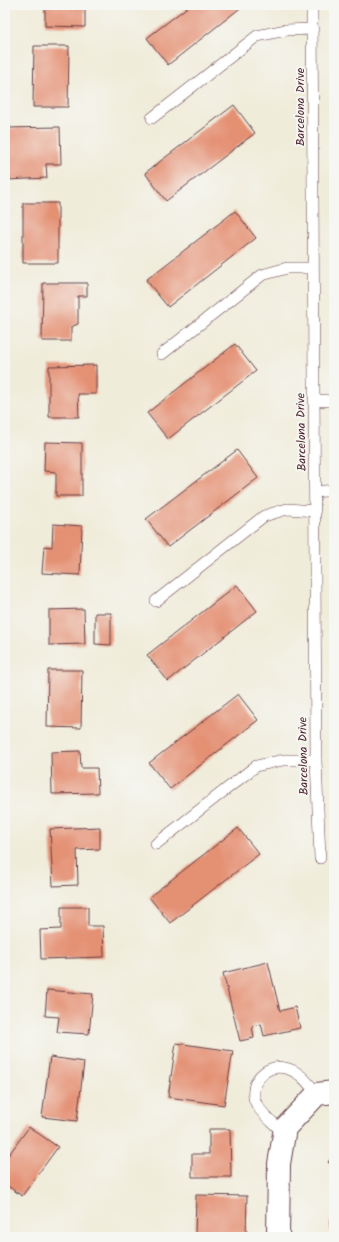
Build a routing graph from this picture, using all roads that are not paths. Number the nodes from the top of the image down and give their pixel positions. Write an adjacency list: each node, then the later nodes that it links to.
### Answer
1 (312, 5): 2 (lane, Barcelona Drive)
2 (313, 29): 3 (lane); 4 (lane, Barcelona Drive)
3 (152, 118)
4 (312, 268): 5 (lane); 6 (lane, Barcelona Drive)
5 (162, 354)
6 (314, 400): 7 (lane); 9 (lane, Barcelona Drive)
7 (334, 401)
8 (334, 490): 9 (lane)
9 (315, 492): 10 (lane, Barcelona Drive)
10 (315, 511): 11 (lane); 12 (lane, Barcelona Drive)
11 (156, 601)
12 (316, 760): 13 (lane); 14 (lane, Barcelona Drive)
13 (156, 844)
14 (320, 858)
15 (326, 1093): 16 (street); 16 (lane)
16 (284, 1134): 17 (street)
17 (278, 1237)

